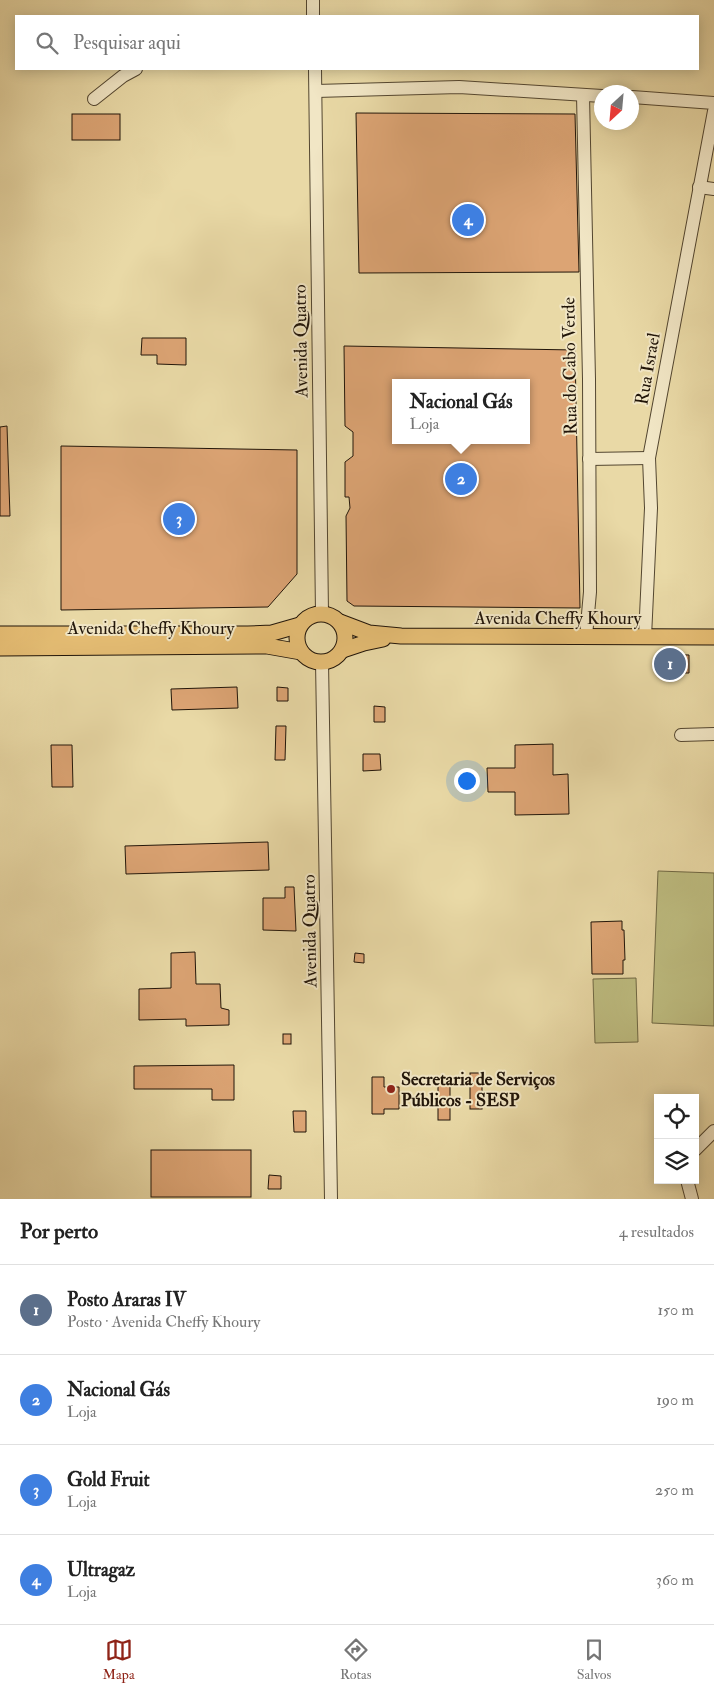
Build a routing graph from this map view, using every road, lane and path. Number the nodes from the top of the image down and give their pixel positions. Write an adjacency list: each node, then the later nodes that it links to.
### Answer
1 (313, 0): 2 (street)
2 (313, 15)
3 (134, 70): 9 (street)
4 (314, 70): 5 (street, Avenida Quatro)
5 (316, 91): 6 (street); 16 (street, Avenida Quatro)
6 (583, 95): 7 (street); 15 (street, Rua do Cabo Verde)
7 (594, 96)
8 (639, 98): 10 (street)
9 (94, 100)
10 (714, 103)
11 (714, 111): 12 (street, Rua Israel)
12 (699, 187): 13 (street); 14 (street, Rua Israel)
13 (714, 189)
14 (649, 458): 15 (street); 22 (street, Rua Israel)
15 (589, 459): 21 (street, Rua do Cabo Verde)
16 (322, 613): 17 (main road); 18 (main road)
17 (340, 622): 20 (main road); 25 (main road)
18 (300, 626): 19 (main road, Avenida Cheffy Khoury); 26 (main road)
19 (0, 634)
20 (401, 636): 21 (main road, Avenida Cheffy Khoury); 25 (main road)
21 (586, 636): 22 (main road, Avenida Cheffy Khoury)
22 (645, 637): 23 (main road, Avenida Cheffy Khoury)
23 (714, 638)
24 (0, 648): 26 (main road, Avenida Cheffy Khoury)
25 (343, 650): 27 (main road)
26 (301, 652): 27 (main road)
27 (322, 662): 33 (street, Avenida Quatro)
28 (714, 734): 29 (street)
29 (681, 736)
30 (714, 1131): 31 (street)
31 (699, 1146)
32 (688, 1184): 34 (street)
33 (331, 1199)
34 (692, 1199)

